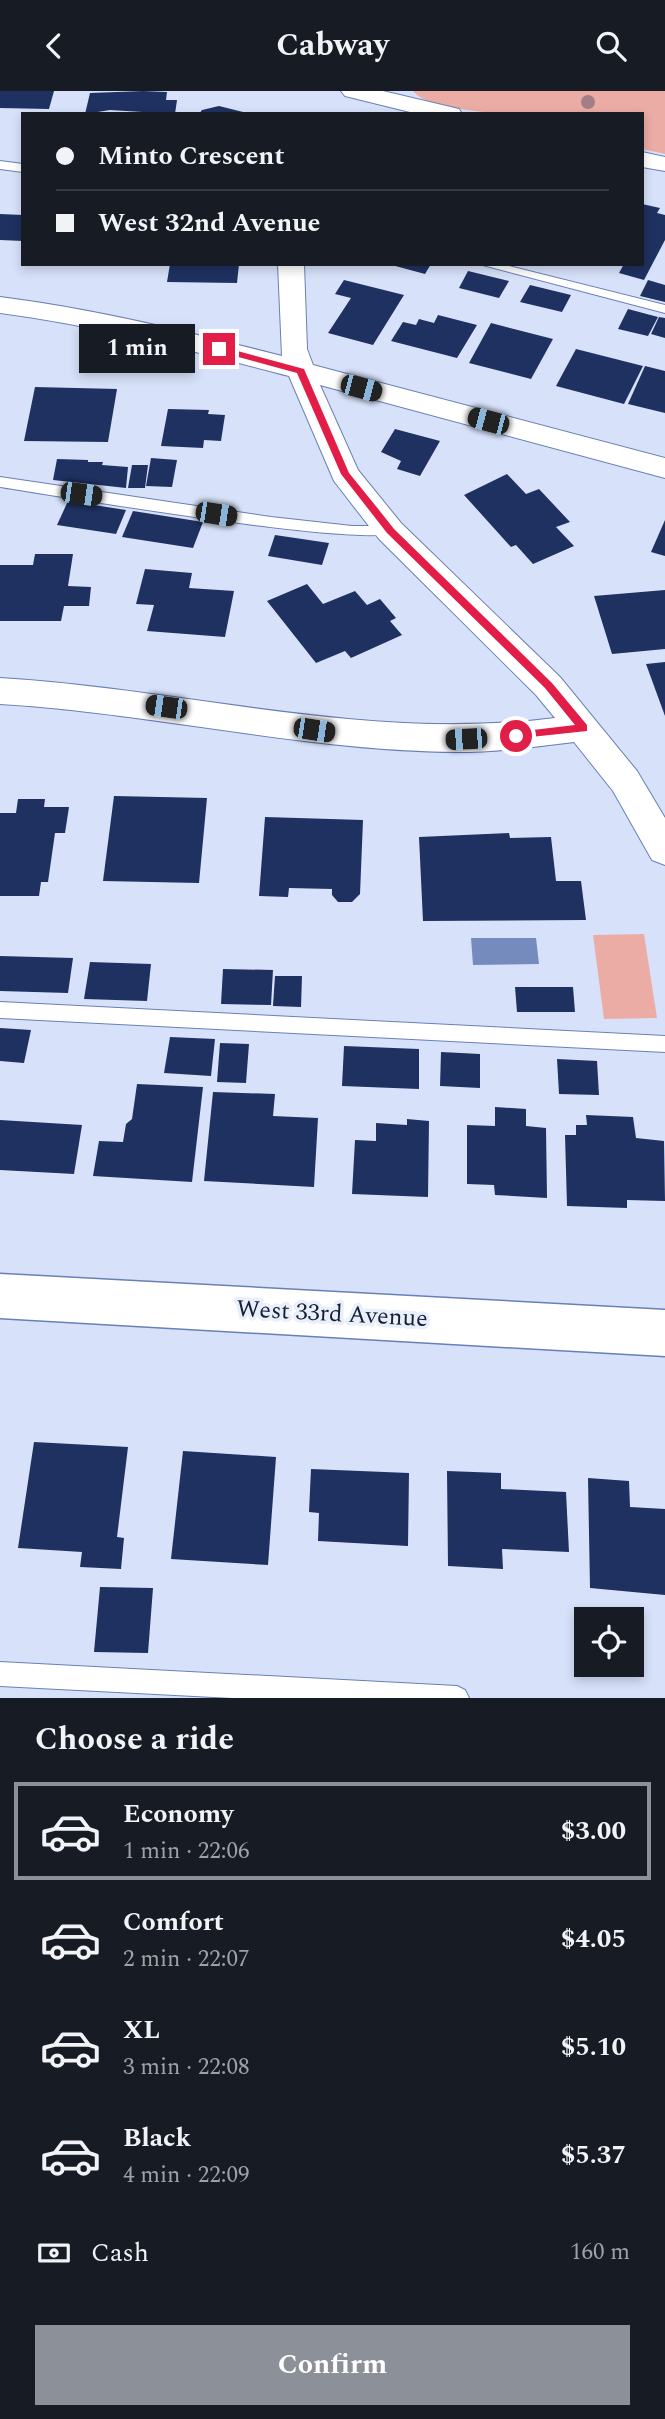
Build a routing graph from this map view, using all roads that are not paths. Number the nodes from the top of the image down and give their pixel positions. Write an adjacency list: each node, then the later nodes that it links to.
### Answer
1 (353, 91): 2 (street)
2 (384, 94): 3 (street); 4 (street)
3 (362, 112)
4 (443, 112)
5 (644, 159): 6 (street)
6 (665, 164)
7 (0, 165): 8 (lane)
8 (21, 168)
9 (291, 266): 13 (street)
10 (493, 266): 12 (lane)
11 (0, 305): 13 (street)
12 (665, 309)
13 (301, 371): 14 (street); 16 (street)
14 (665, 468)
15 (0, 481): 16 (lane)
16 (390, 531): 18 (street)
17 (0, 691): 18 (street)
18 (583, 728): 19 (street)
19 (665, 849)
20 (0, 1010): 21 (lane)
21 (665, 1044)
22 (0, 1296): 23 (street, West 33rd Avenue)
23 (665, 1333)
24 (0, 1674): 25 (lane)
25 (457, 1698)

